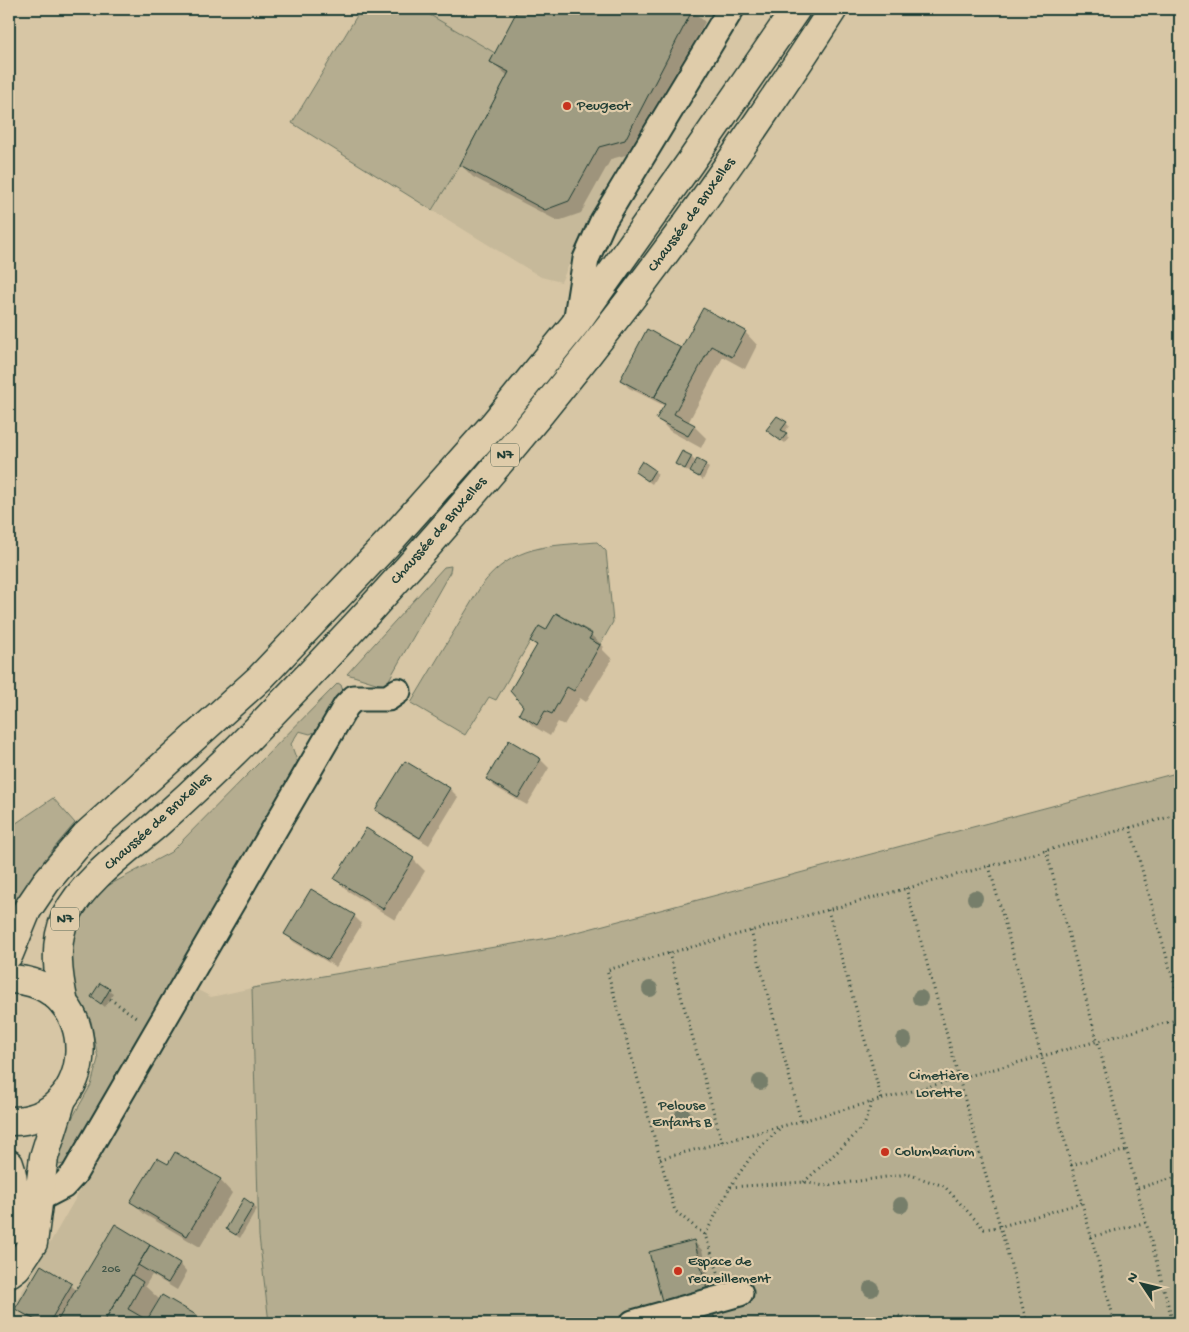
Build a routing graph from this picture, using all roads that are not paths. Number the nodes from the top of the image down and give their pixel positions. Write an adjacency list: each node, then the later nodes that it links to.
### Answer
1 (731, 9): 5 (street)
2 (794, 9): 4 (street, Chaussée de Bruxelles); 5 (main road, Chaussée de Bruxelles / N7)
3 (833, 9): 4 (main road, Chaussée de Bruxelles / N7)
4 (818, 32): 9 (main road, Chaussée de Bruxelles / N7)
5 (576, 323): 7 (main road, Chaussée de Bruxelles / N7)
6 (398, 691): 13 (street)
7 (9, 954)
8 (9, 979): 9 (main road)
9 (64, 1004): 10 (main road)
10 (62, 1099): 11 (main road); 13 (main road)
11 (9, 1121)
12 (9, 1164): 14 (main road)
13 (40, 1198): 15 (main road)
14 (9, 1230)
15 (9, 1273)
16 (733, 1295): 17 (street)
17 (633, 1323)

